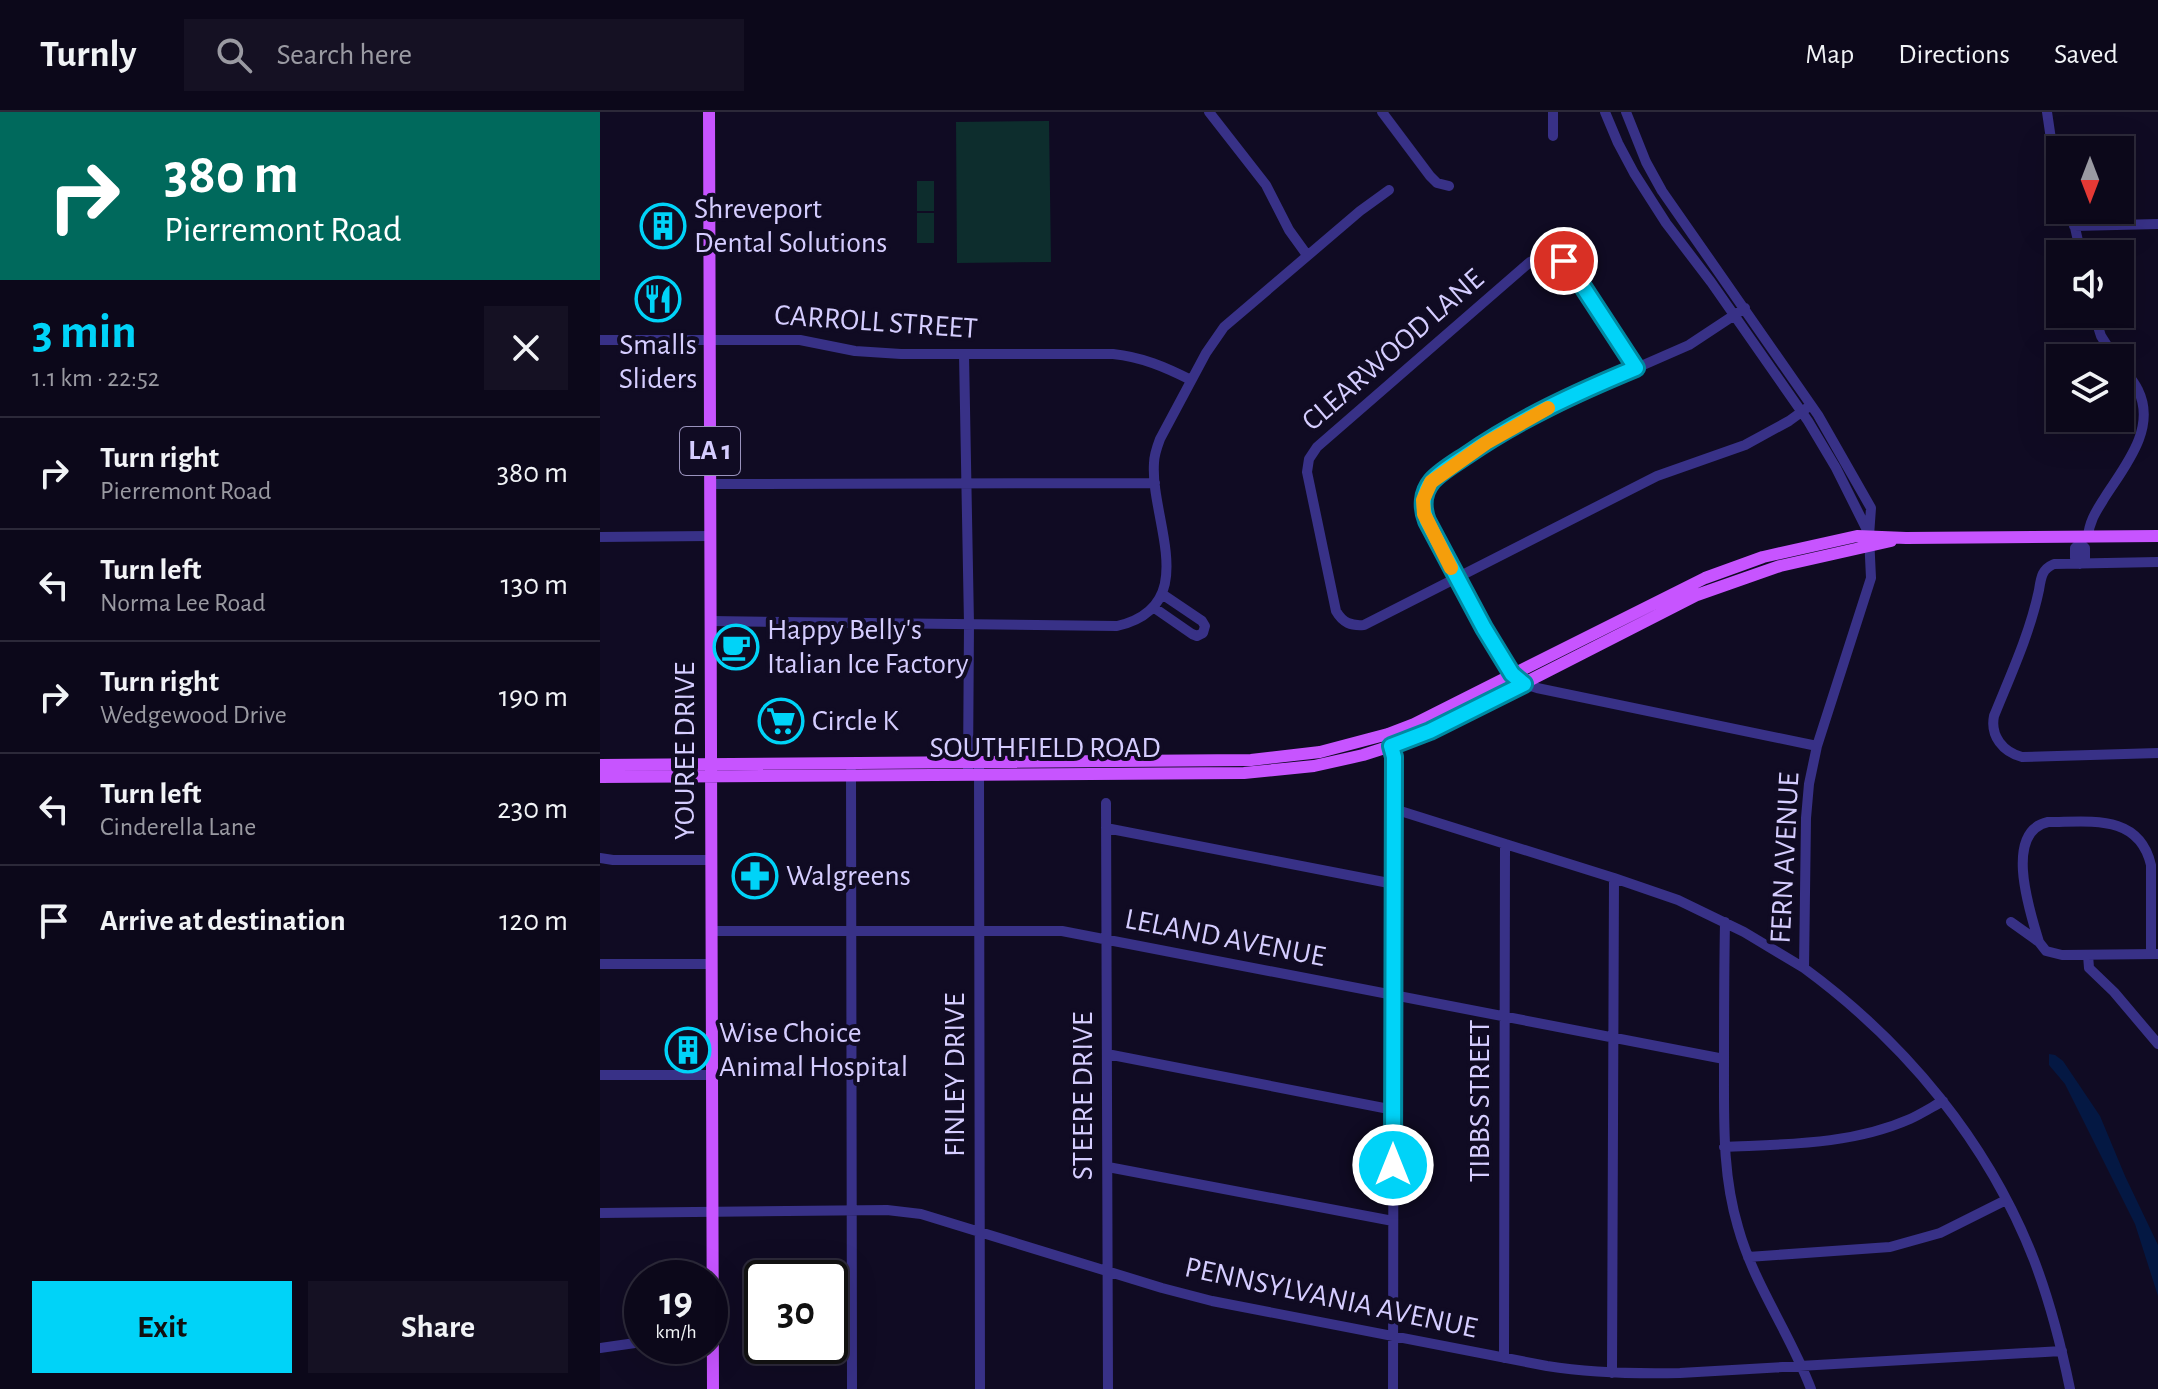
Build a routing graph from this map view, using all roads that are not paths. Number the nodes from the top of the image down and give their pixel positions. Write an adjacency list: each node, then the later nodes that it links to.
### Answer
1 (709, 112): 18 (main road, YOUREE DRIVE / LA 1)
2 (1209, 112): 15 (street)
3 (1382, 112): 10 (street)
4 (1553, 112): 8 (street)
5 (1605, 112): 17 (street, FERN AVENUE)
6 (1626, 112): 16 (street, FERN AVENUE)
7 (2047, 112): 9 (street)
8 (1553, 136)
9 (2051, 136)
10 (1449, 186)
11 (1389, 190): 15 (street)
12 (2158, 224): 13 (street)
13 (2074, 226): 14 (street)
14 (2078, 240)
15 (1307, 255): 22 (street)
16 (1745, 308): 17 (street); 24 (street, FERN AVENUE)
17 (1734, 316): 21 (street); 25 (street, FERN AVENUE)
18 (710, 339): 19 (street, CARROLL STREET); 20 (street, CARROLL STREET); 27 (main road, YOUREE DRIVE / LA 1)
19 (600, 340)
20 (964, 354): 22 (street, CARROLL STREET); 28 (street, FINLEY DRIVE)
21 (1636, 368): 36 (street); 36 (street, CLEARWOOD LANE)
22 (1191, 380): 26 (street)
23 (2134, 383): 32 (street)
24 (1811, 405): 25 (street); 33 (street, FERN AVENUE)
25 (1801, 412): 33 (street, FERN AVENUE); 36 (street)
26 (1155, 483): 28 (street); 37 (street)
27 (710, 484): 28 (street); 29 (main road, YOUREE DRIVE / LA 1)
28 (965, 484): 40 (street, FINLEY DRIVE)
29 (710, 536): 31 (street); 39 (main road, YOUREE DRIVE / LA 1)
30 (2158, 536): 32 (main road)
31 (600, 537)
32 (2082, 539): 33 (main road); 35 (street)
33 (1870, 541): 41 (main road); 45 (street, FERN AVENUE)
34 (2158, 562): 35 (street)
35 (2080, 564): 46 (street)
36 (1456, 578): 42 (street)
37 (1162, 594): 38 (street); 38 (street)
38 (1153, 607): 40 (street)
39 (710, 621): 40 (street); 50 (main road, YOUREE DRIVE / LA 1)
40 (969, 624): 48 (street, FINLEY DRIVE)
41 (1556, 660): 42 (main road); 43 (main road)
42 (1512, 674): 43 (street); 44 (main road)
43 (1524, 684): 44 (main road); 45 (street)
44 (1389, 740): 48 (main road, SOUTHFIELD ROAD); 53 (street)
45 (1817, 746): 71 (street, FERN AVENUE)
46 (2158, 753)
47 (600, 765): 50 (main road, SOUTHFIELD ROAD)
48 (974, 768): 49 (main road, SOUTHFIELD ROAD); 64 (street, FINLEY DRIVE)
49 (851, 769): 50 (main road, SOUTHFIELD ROAD); 63 (street)
50 (712, 770): 51 (main road, SOUTHFIELD ROAD); 57 (main road, YOUREE DRIVE / LA 1)
51 (600, 777)
52 (1106, 803): 54 (street, STEERE DRIVE)
53 (1394, 809): 55 (street); 59 (street)
54 (1106, 828): 59 (street); 65 (street, STEERE DRIVE)
55 (1505, 844): 58 (street); 73 (street, TIBBS STREET)
56 (600, 858): 57 (street)
57 (711, 860): 62 (main road, YOUREE DRIVE / LA 1)
58 (1614, 878): 60 (street); 74 (street)
59 (1394, 884): 72 (street)
60 (1725, 922): 71 (street); 77 (street)
61 (2011, 922): 66 (street)
62 (711, 931): 63 (street, LELAND AVENUE); 70 (main road, YOUREE DRIVE / LA 1)
63 (852, 931): 64 (street, LELAND AVENUE); 85 (street)
64 (979, 931): 65 (street, LELAND AVENUE); 89 (street, FINLEY DRIVE)
65 (1106, 939): 72 (street, LELAND AVENUE); 76 (street, STEERE DRIVE)
66 (2039, 942): 67 (street); 68 (street)
67 (2154, 954): 68 (street)
68 (2088, 955): 75 (street)
69 (600, 964): 70 (street)
70 (712, 964): 79 (main road, YOUREE DRIVE / LA 1)
71 (1804, 968): 80 (street, FERN AVENUE)
72 (1393, 994): 73 (street, LELAND AVENUE); 81 (street)
73 (1505, 1016): 74 (street, LELAND AVENUE); 97 (street, TIBBS STREET)
74 (1613, 1038): 77 (street, LELAND AVENUE); 100 (street)
75 (2158, 1044)
76 (1107, 1054): 81 (street); 83 (street, STEERE DRIVE)
77 (1724, 1059): 82 (street)
78 (600, 1075): 79 (street)
79 (712, 1075): 86 (main road, YOUREE DRIVE / LA 1)
80 (1943, 1101): 82 (street); 84 (street, FERN AVENUE)
81 (1394, 1110): 88 (street)
82 (1724, 1147): 90 (street)
83 (1108, 1167): 88 (street); 92 (street, STEERE DRIVE)
84 (2006, 1200): 90 (street); 96 (street, FERN AVENUE)
85 (852, 1210): 86 (street, PENNSYLVANIA AVENUE); 89 (street, PENNSYLVANIA AVENUE); 102 (street)
86 (713, 1212): 87 (street, PENNSYLVANIA AVENUE); 91 (main road, YOUREE DRIVE / LA 1)
87 (600, 1213)
88 (1393, 1221): 93 (street)
89 (979, 1230): 92 (street, PENNSYLVANIA AVENUE); 103 (street, FINLEY DRIVE)
90 (1748, 1257): 99 (street)
91 (713, 1260)
92 (1107, 1271): 93 (street, PENNSYLVANIA AVENUE); 104 (street, STEERE DRIVE)
93 (1393, 1336): 97 (street, PENNSYLVANIA AVENUE); 105 (street)
94 (624, 1345): 95 (street)
95 (600, 1348)
96 (2062, 1351): 99 (street, PENNSYLVANIA AVENUE); 107 (street, FERN AVENUE)
97 (1504, 1358): 100 (street, PENNSYLVANIA AVENUE)
98 (713, 1364): 101 (main road, YOUREE DRIVE / LA 1)
99 (1801, 1366): 100 (street, PENNSYLVANIA AVENUE); 106 (street)
100 (1612, 1373)
101 (713, 1389)
102 (852, 1389)
103 (980, 1389)
104 (1108, 1389)
105 (1393, 1389)
106 (1811, 1389)
107 (2070, 1389)

